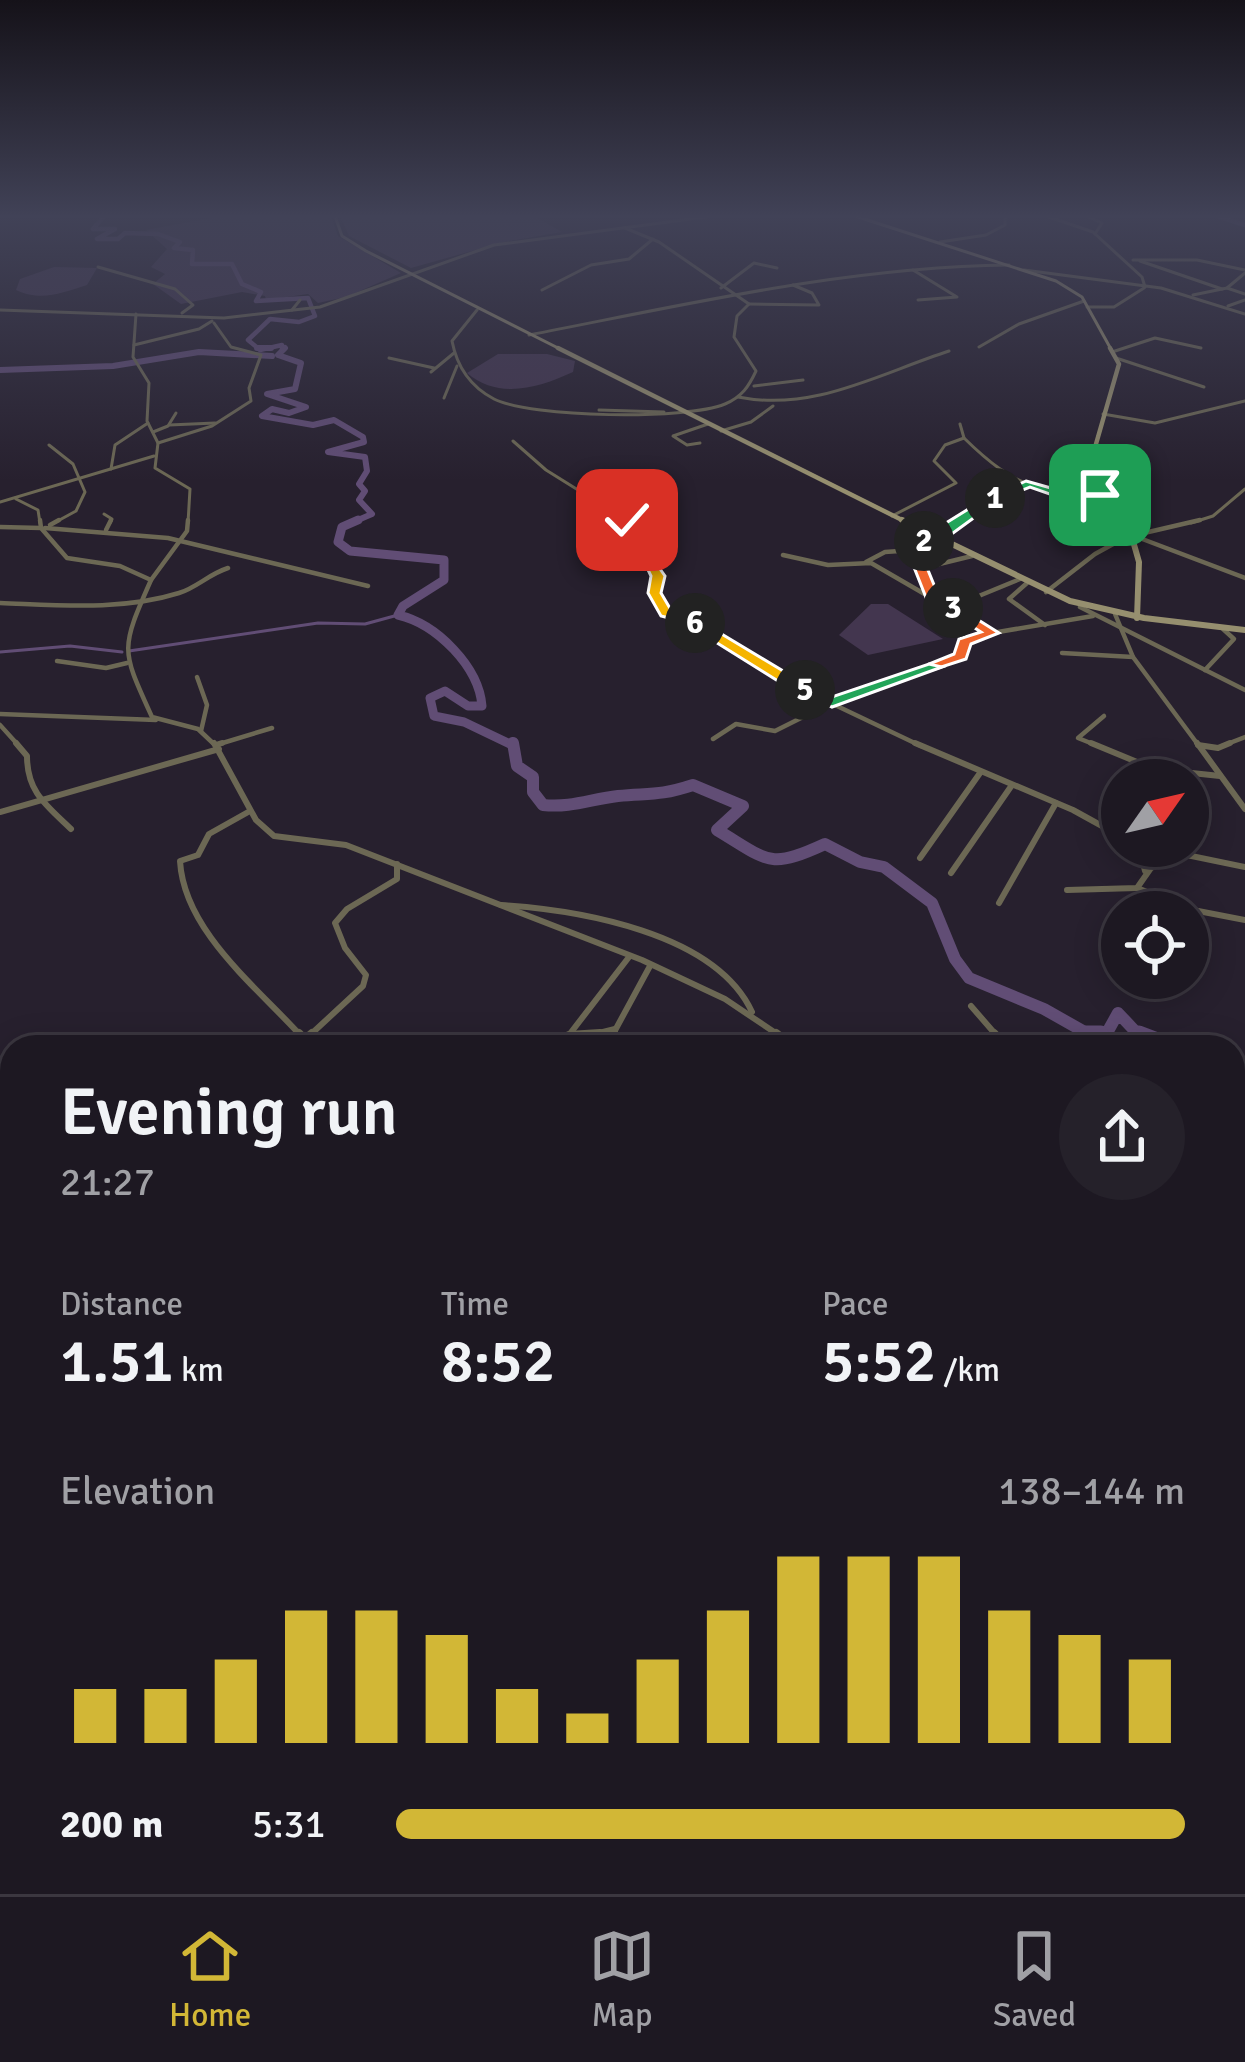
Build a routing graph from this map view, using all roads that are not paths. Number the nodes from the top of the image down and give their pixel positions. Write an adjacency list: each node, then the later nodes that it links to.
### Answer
1 (192, 304): 19 (street)
2 (296, 304): 15 (street)
3 (327, 304): 15 (street)
4 (467, 304): 16 (street)
5 (691, 304): 22 (street)
6 (748, 304): 31 (street)
7 (775, 304): 8 (street)
8 (819, 304)
9 (1085, 304): 24 (street)
10 (1086, 304): 28 (street)
11 (1214, 304): 13 (street)
12 (1232, 304): 13 (street)
13 (1225, 308): 18 (street)
14 (0, 310): 17 (street)
15 (292, 310): 20 (street)
16 (477, 310): 22 (street); 27 (street)
17 (135, 314): 19 (street); 23 (street)
18 (1245, 314)
19 (178, 315): 20 (street)
20 (207, 318): 21 (street)
21 (214, 323): 23 (street); 43 (street)
22 (529, 335): 42 (street)
23 (134, 345): 44 (street)
24 (979, 347)
25 (1201, 348): 28 (street)
26 (949, 351): 39 (street)
27 (454, 353): 29 (street); 30 (street)
28 (1114, 355): 35 (street); 41 (street)
29 (389, 358)
30 (457, 366): 37 (street); 42 (street)
31 (755, 377): 32 (street); 34 (street)
32 (784, 379): 33 (street); 34 (street)
33 (803, 380)
34 (751, 387): 36 (street)
35 (1204, 387)
36 (738, 397): 39 (street); 42 (street)
37 (444, 398)
38 (1245, 401): 41 (street)
39 (776, 404): 48 (street)
40 (176, 413): 47 (street)
41 (1103, 414): 61 (street)
42 (689, 415): 45 (street)
43 (218, 423): 47 (street); 53 (street)
44 (148, 424): 49 (street); 56 (street)
45 (708, 424): 48 (street); 52 (street)
46 (961, 424): 50 (street)
47 (170, 425): 49 (street)
48 (720, 431): 65 (street)
49 (153, 432): 53 (street)
50 (964, 438): 58 (street); 65 (street)
51 (513, 441): 104 (street)
52 (700, 442)
53 (158, 443): 55 (street)
54 (49, 445): 57 (street)
55 (154, 456): 56 (street); 70 (street)
56 (111, 469): 57 (street)
57 (82, 477): 62 (street); 66 (street)
58 (1030, 483): 60 (street); 71 (street)
59 (1245, 489): 69 (street)
60 (1064, 496): 61 (street); 69 (street)
61 (1115, 496): 69 (street)
62 (14, 498): 63 (street); 66 (street)
63 (0, 502)
64 (104, 514): 67 (street)
65 (892, 516): 71 (street)
66 (41, 528): 67 (street); 68 (street); 79 (street)
67 (106, 530): 70 (street)
68 (0, 531)
69 (1130, 536): 78 (street); 83 (street); 91 (street)
70 (181, 538): 79 (street); 82 (street)
71 (936, 538): 72 (street); 74 (street)
72 (914, 550): 75 (street); 77 (street)
73 (783, 554): 75 (street)
74 (972, 556): 77 (street); 80 (street)
75 (865, 562): 85 (street)
76 (228, 568): 84 (street)
77 (923, 568): 85 (street)
78 (1245, 578)
79 (151, 580): 84 (street)
80 (1020, 580): 81 (street); 88 (street)
81 (1028, 583): 83 (street); 93 (street)
82 (368, 586)
83 (1046, 592): 87 (street)
84 (145, 599): 86 (street); 100 (street)
85 (934, 600): 88 (street)
86 (0, 603)
87 (1080, 607): 89 (street); 90 (street)
88 (952, 608): 96 (street)
89 (1115, 614): 91 (street); 92 (street)
90 (1093, 616): 92 (street); 93 (street)
91 (1137, 618): 94 (street)
92 (1117, 626): 98 (street); 101 (street)
93 (1048, 627): 96 (street)
94 (1220, 628): 95 (street); 101 (street)
95 (1245, 630)
96 (992, 633): 104 (street)
97 (1062, 653): 98 (street)
98 (1133, 658): 113 (street)
99 (57, 661): 100 (street)
100 (127, 664): 107 (street)
101 (1204, 670): 103 (street)
102 (197, 677): 110 (street)
103 (1245, 690)
104 (832, 703): 112 (street); 115 (street)
105 (0, 714): 107 (street)
106 (1104, 716): 116 (street)
107 (160, 720): 110 (street)
108 (0, 725): 118 (street)
109 (272, 728): 114 (street)
110 (202, 731): 114 (street)
111 (1245, 737): 113 (street)
112 (713, 739)
113 (1198, 745): 116 (street)
114 (218, 747): 118 (street); 121 (street)
115 (980, 772): 117 (street); 125 (street)
116 (1221, 776): 120 (street)
117 (1012, 785): 119 (street); 131 (street)
118 (45, 800): 122 (street); 124 (street)
119 (1056, 803): 123 (street); 135 (street)
120 (1245, 809)
121 (250, 811): 127 (street); 143 (street)
122 (0, 812)
123 (1101, 826)
124 (71, 829)
125 (920, 858)
126 (1209, 861): 130 (street)
127 (397, 864): 136 (street); 144 (street)
128 (1145, 867): 132 (street)
129 (1156, 867): 132 (street)
130 (1245, 867)
131 (952, 873)
132 (1146, 873): 133 (street)
133 (1137, 888): 134 (street); 137 (street)
134 (1067, 890)
135 (999, 903)
136 (492, 905): 138 (street); 141 (street)
137 (1245, 920)
138 (629, 957): 139 (street); 145 (street)
139 (650, 966): 141 (street); 142 (street)
140 (971, 1006): 149 (street)
141 (752, 1012): 148 (street)
142 (615, 1030): 146 (street); 147 (street)
143 (300, 1035)
144 (317, 1035)
145 (569, 1035)
146 (591, 1035)
147 (613, 1035)
148 (780, 1035)
149 (996, 1035)

